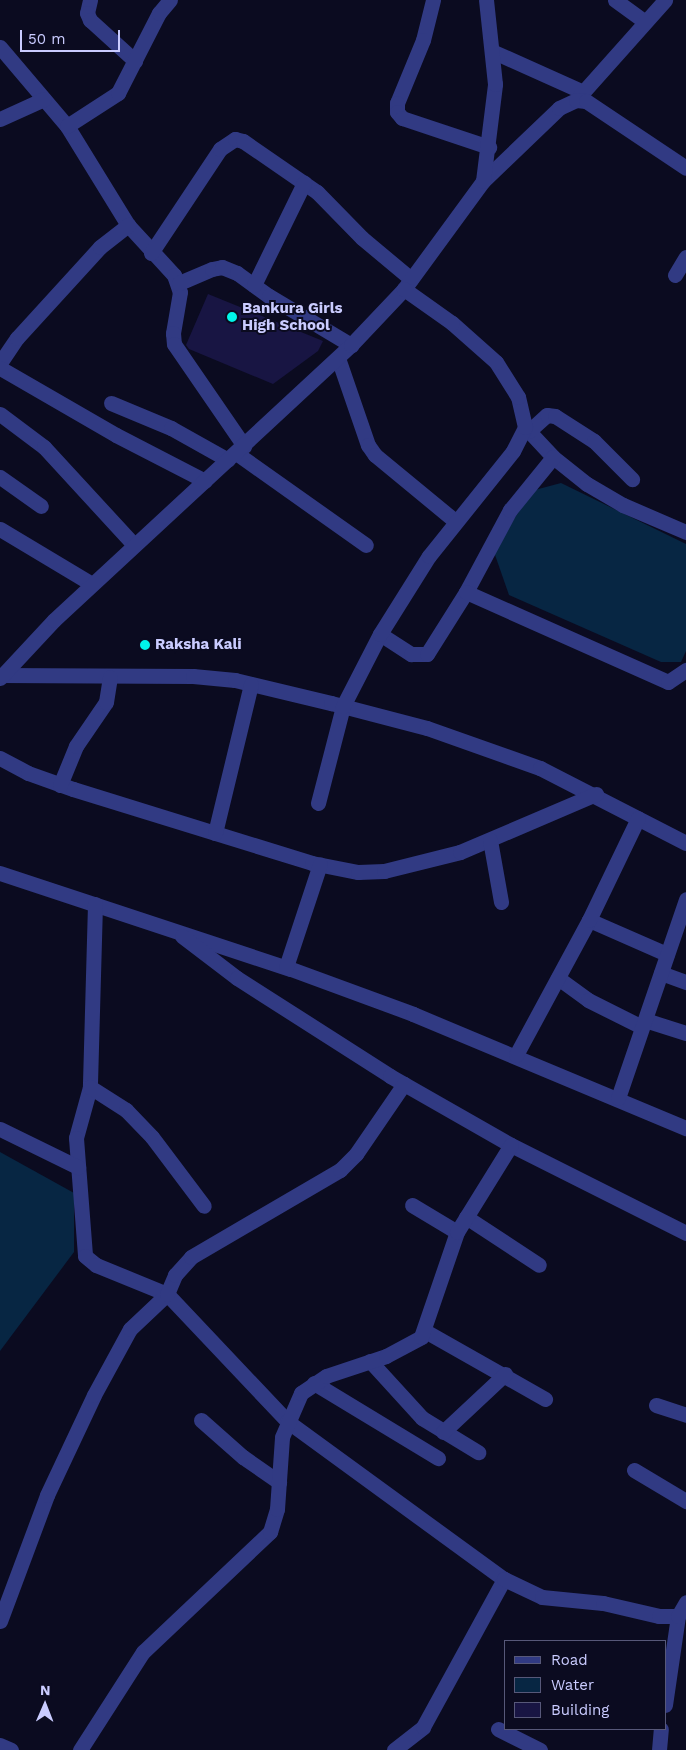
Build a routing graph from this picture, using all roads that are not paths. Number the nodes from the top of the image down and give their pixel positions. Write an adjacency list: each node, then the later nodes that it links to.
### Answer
1 (90, 0): 10 (street)
2 (170, 0): 10 (street)
3 (433, 0): 15 (street)
4 (486, 0): 9 (street)
5 (615, 0): 7 (street)
6 (665, 0): 7 (street)
7 (645, 22): 11 (street)
8 (0, 48): 12 (street)
9 (494, 52): 11 (street); 15 (street)
10 (135, 61): 14 (street)
11 (579, 95): 16 (street); 17 (street)
12 (44, 99): 13 (street); 14 (street)
13 (0, 119)
14 (67, 126): 19 (street)
15 (489, 147): 17 (street)
16 (686, 168)
17 (483, 181): 24 (street)
18 (304, 183): 20 (street); 24 (street); 25 (street)
19 (128, 225): 20 (street); 28 (street)
20 (151, 253): 23 (street)
21 (686, 257): 22 (street)
22 (675, 275)
23 (179, 283): 25 (street); 33 (street)
24 (408, 284): 26 (street); 32 (street)
25 (254, 285): 26 (street)
26 (351, 345): 27 (street)
27 (338, 358): 33 (street); 39 (street)
28 (0, 363)
29 (0, 368): 37 (street)
30 (111, 403): 33 (street)
31 (0, 414): 42 (street)
32 (527, 429): 34 (street); 36 (street); 39 (street)
33 (236, 453): 37 (street); 43 (street)
34 (553, 457): 41 (street); 45 (street)
35 (0, 477): 38 (street)
36 (632, 479)
37 (205, 481): 42 (street)
38 (40, 506)
39 (455, 521): 46 (street)
40 (0, 529): 44 (street)
41 (686, 532)
42 (134, 545): 44 (street)
43 (366, 545)
44 (92, 584): 48 (street)
45 (466, 592): 46 (street); 47 (street)
46 (380, 634): 51 (street)
47 (686, 670)
48 (1, 676): 49 (street)
49 (110, 677): 50 (street); 53 (street)
50 (250, 684): 51 (street); 57 (street)
51 (343, 706): 54 (street); 55 (street)
52 (0, 758): 53 (street)
53 (60, 785): 57 (street)
54 (596, 794): 56 (street); 58 (street)
55 (318, 803)
56 (638, 818): 59 (street); 65 (street)
57 (215, 833): 60 (street)
58 (490, 840): 60 (street); 63 (street)
59 (686, 843)
60 (320, 864): 68 (street)
61 (0, 873): 64 (street)
62 (686, 899): 67 (street)
63 (501, 902)
64 (95, 904): 66 (street); 76 (street)
65 (589, 920): 67 (street); 70 (street)
66 (172, 929): 68 (street); 75 (street)
67 (667, 954): 69 (street)
68 (286, 967): 74 (street)
69 (660, 973): 71 (street); 72 (street)
70 (558, 978): 72 (street); 74 (street)
71 (686, 982)
72 (644, 1023): 73 (street); 77 (street)
73 (686, 1033)
74 (516, 1055): 77 (street)
75 (404, 1084): 80 (street); 88 (street)
76 (90, 1087): 81 (street); 83 (street)
77 (618, 1098): 78 (street)
78 (686, 1128)
79 (0, 1129): 81 (street)
80 (511, 1145): 84 (street); 86 (street)
81 (78, 1167): 88 (street)
82 (412, 1205): 85 (street)
83 (204, 1206)
84 (466, 1217): 85 (street); 87 (street)
85 (457, 1232): 89 (street)
86 (686, 1233)
87 (539, 1265)
88 (167, 1294): 97 (street); 107 (street)
89 (425, 1331): 90 (street); 91 (street)
90 (370, 1361): 92 (street); 98 (street)
91 (505, 1374): 93 (street); 98 (street)
92 (314, 1383): 97 (street); 100 (street)
93 (544, 1399)
94 (656, 1405): 95 (street)
95 (686, 1415)
96 (201, 1420): 102 (street)
97 (287, 1421): 102 (street); 104 (street)
98 (443, 1432): 99 (street)
99 (478, 1452)
100 (438, 1458)
101 (634, 1470): 103 (street)
102 (279, 1482): 113 (street)
103 (686, 1501)
104 (504, 1579): 106 (street); 114 (street)
105 (686, 1602): 106 (street)
106 (678, 1616): 108 (street)
107 (0, 1621)
108 (666, 1698)
109 (498, 1729): 115 (street)
110 (661, 1730): 116 (street)
111 (0, 1745): 112 (street)
112 (11, 1750)
113 (80, 1750)
114 (394, 1750)
115 (540, 1750)
116 (659, 1750)

